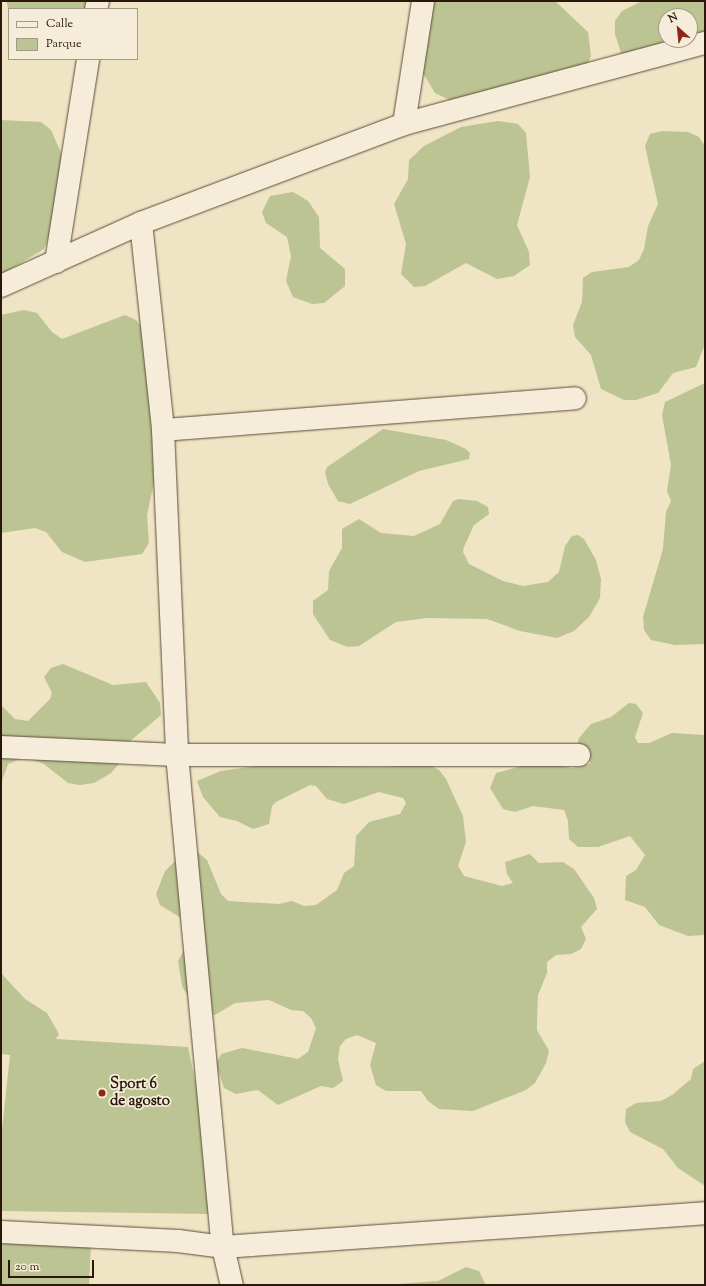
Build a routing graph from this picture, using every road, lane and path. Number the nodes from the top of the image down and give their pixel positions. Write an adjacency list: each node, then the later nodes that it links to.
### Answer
1 (423, 1): 4 (street)
2 (705, 43): 4 (street)
3 (88, 60): 6 (street)
4 (404, 124): 5 (street)
5 (141, 223): 6 (street); 9 (street)
6 (56, 262): 7 (street)
7 (1, 286)
8 (576, 398): 9 (street)
9 (163, 430): 11 (street)
10 (1, 747): 11 (street)
11 (177, 755): 12 (street); 15 (street)
12 (579, 755)
13 (705, 1213): 15 (street)
14 (1, 1232): 15 (street)
15 (223, 1247): 16 (street)
16 (232, 1285)

